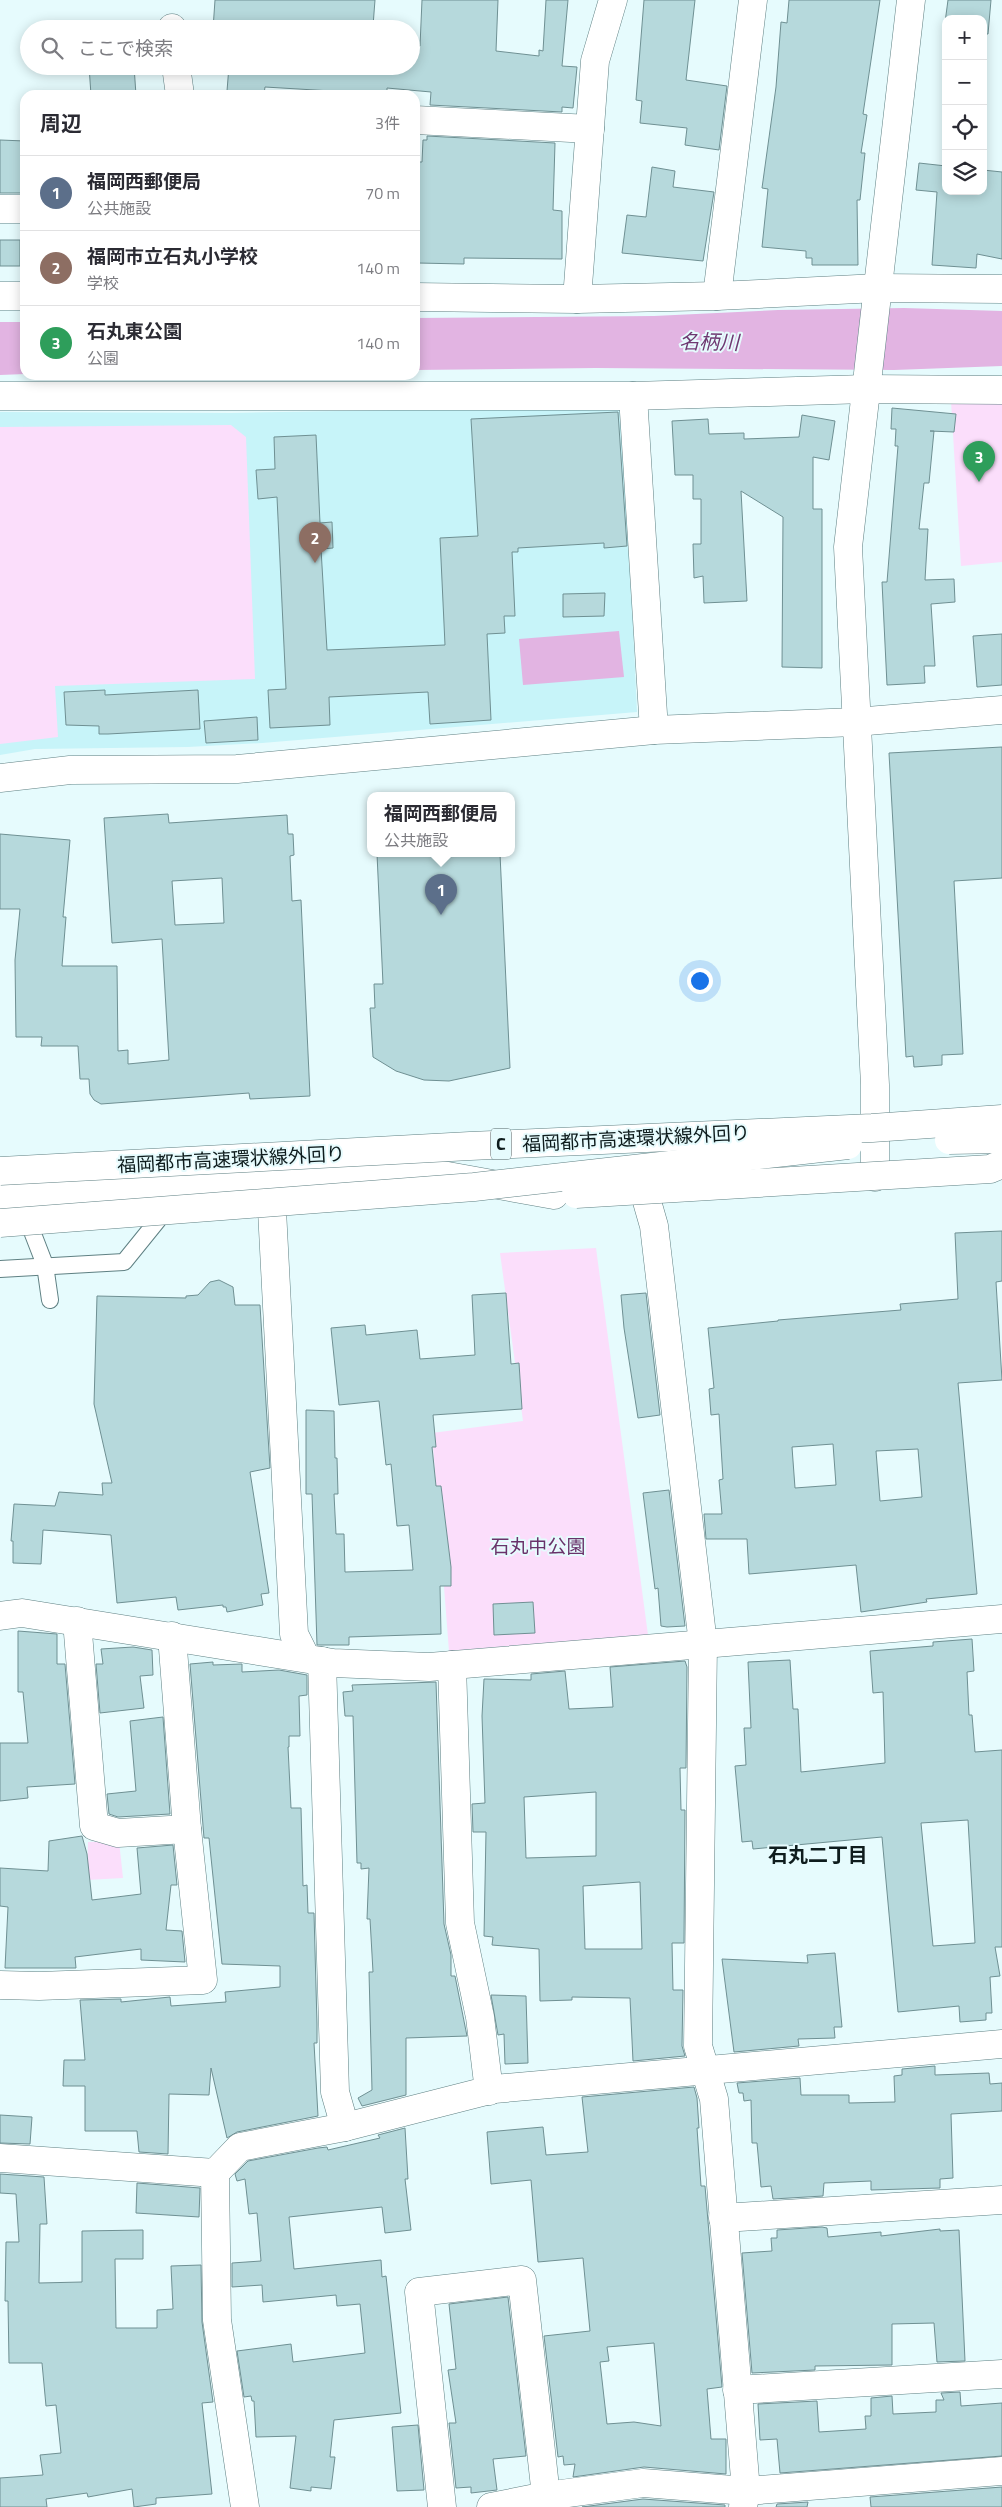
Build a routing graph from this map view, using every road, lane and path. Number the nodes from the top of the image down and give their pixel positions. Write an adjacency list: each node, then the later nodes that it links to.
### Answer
1 (613, 0): 7 (main road)
2 (753, 0): 14 (main road)
3 (911, 0): 10 (main road)
4 (177, 75): 5 (main road)
5 (179, 90)
6 (420, 120): 7 (main road)
7 (590, 129): 16 (main road)
8 (0, 209): 9 (main road)
9 (20, 209)
10 (878, 288): 11 (main road); 14 (main road); 17 (main road)
11 (1002, 289)
12 (0, 296): 13 (main road)
13 (20, 296)
14 (717, 296): 16 (main road)
15 (420, 297): 16 (main road)
16 (576, 299)
17 (866, 389): 18 (main road); 20 (main road); 22 (main road)
18 (1002, 390)
19 (0, 396): 20 (main road)
20 (633, 396): 23 (main road)
21 (1002, 710): 22 (main road)
22 (855, 722): 23 (main road); 30 (main road)
23 (654, 730): 24 (main road)
24 (0, 778)
25 (1002, 1119): 29 (main road, 福岡都市高速環状線外回り / C, bridge)
26 (1002, 1139): 27 (main road, C, bridge)
27 (872, 1143): 31 (main road, C, bridge); 37 (main road, bridge)
28 (1002, 1164): 33 (main road, bridge)
29 (0, 1171)
30 (875, 1177)
31 (0, 1178)
32 (644, 1191): 45 (main road)
33 (0, 1196)
34 (272, 1210): 46 (main road)
35 (162, 1215): 38 (lane)
36 (28, 1221): 38 (lane)
37 (0, 1223)
38 (45, 1265): 39 (lane); 40 (lane)
39 (0, 1269)
40 (50, 1300)
41 (0, 1616): 43 (main road)
42 (1002, 1619): 45 (main road)
43 (78, 1621): 44 (main road); 48 (main road)
44 (172, 1636): 46 (main road); 48 (main road)
45 (703, 1644): 47 (main road); 51 (main road)
46 (314, 1660): 47 (main road); 53 (main road)
47 (452, 1665): 52 (main road)
48 (187, 1829): 49 (main road)
49 (0, 1985)
50 (1002, 2044): 51 (main road)
51 (705, 2072): 52 (main road); 57 (main road)
52 (489, 2091): 53 (main road)
53 (345, 2127): 55 (main road)
54 (0, 2158): 55 (main road)
55 (215, 2173): 65 (main road)
56 (1002, 2200): 57 (main road)
57 (723, 2218): 59 (main road)
58 (1002, 2374): 59 (main road)
59 (737, 2390): 62 (main road)
60 (1002, 2471): 62 (main road)
61 (546, 2496): 62 (main road); 66 (main road); 67 (main road)
62 (744, 2499)
63 (226, 2507): 64 (main road)
64 (237, 2507)
65 (245, 2507)
66 (442, 2507)
67 (492, 2507)

